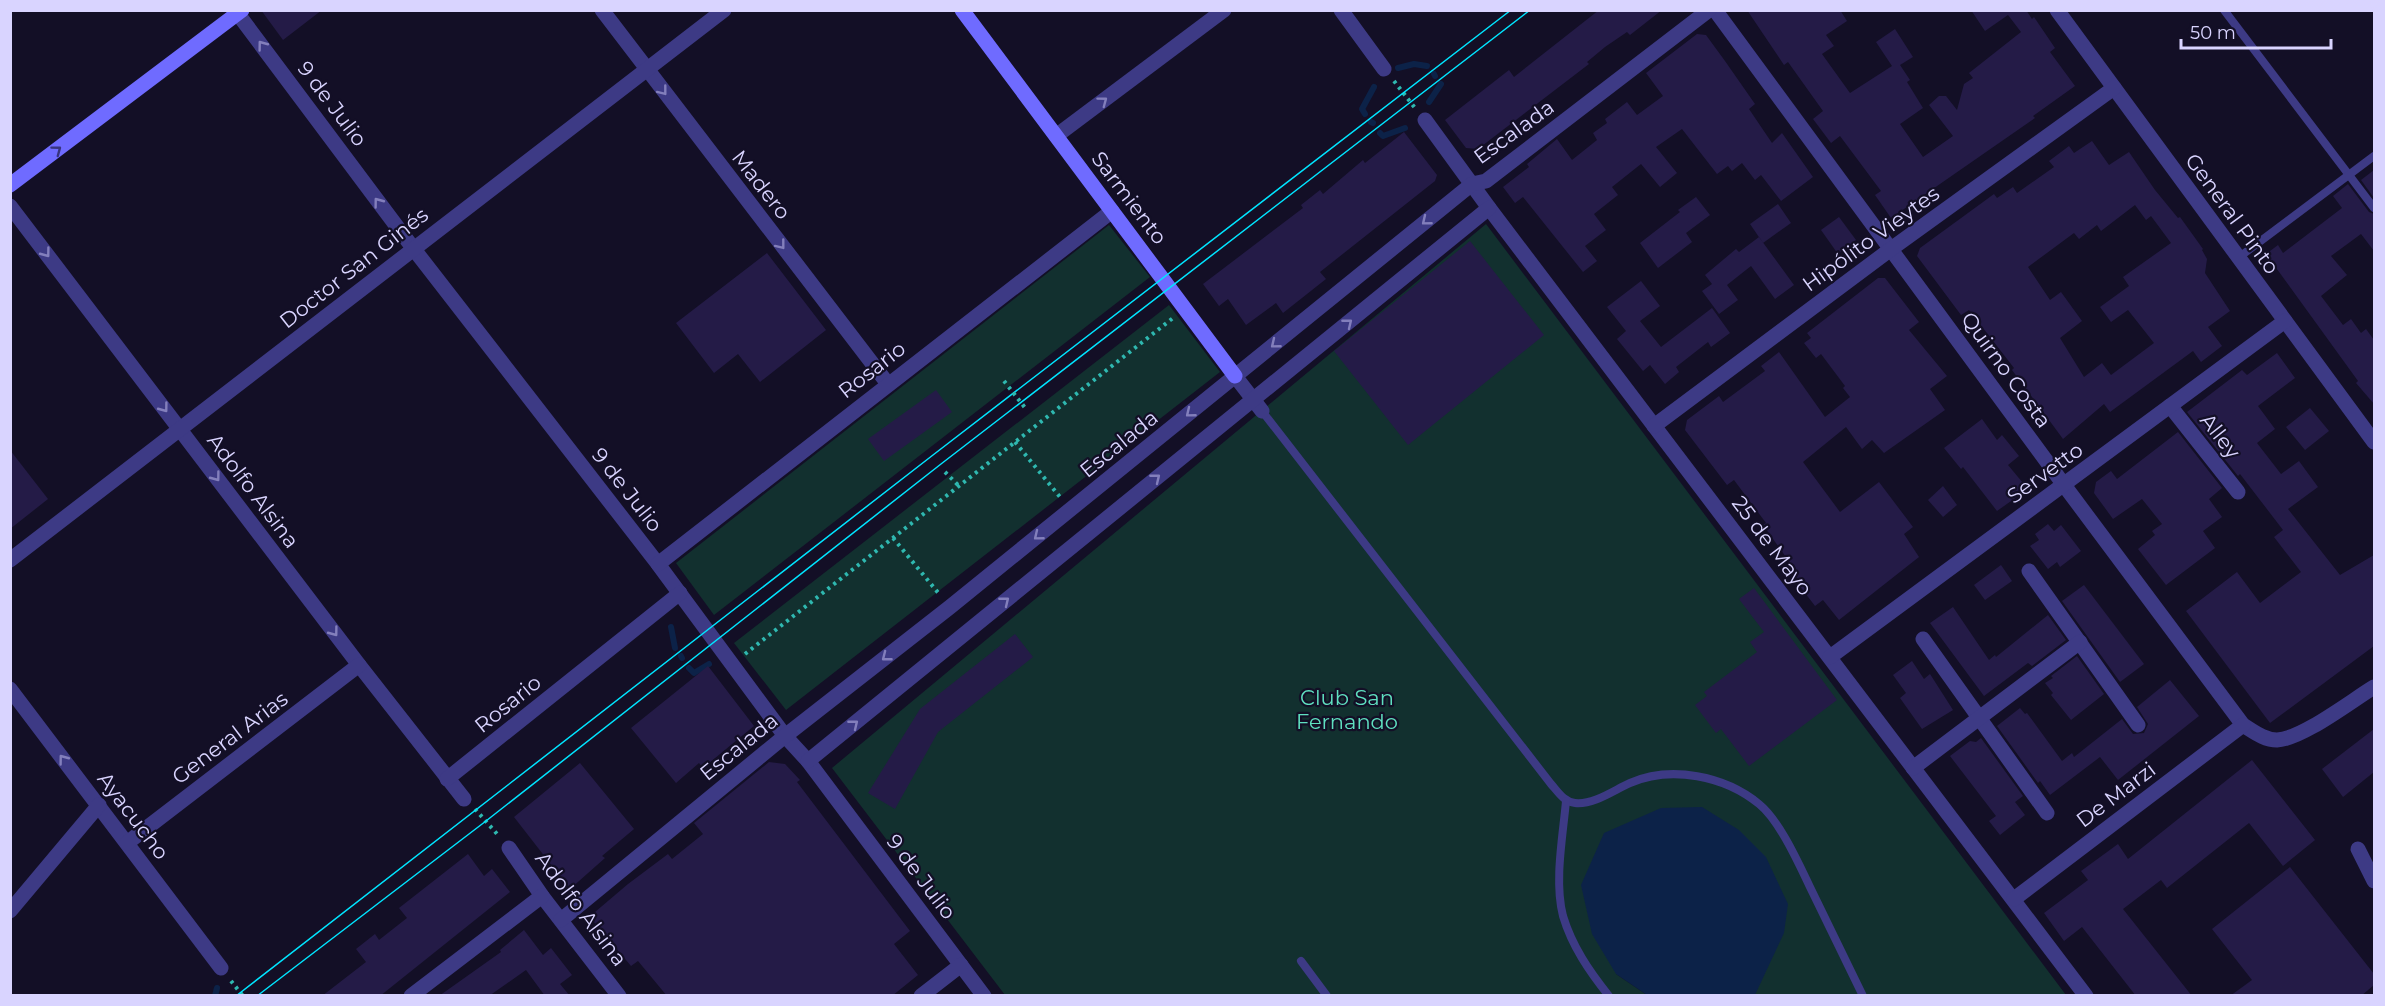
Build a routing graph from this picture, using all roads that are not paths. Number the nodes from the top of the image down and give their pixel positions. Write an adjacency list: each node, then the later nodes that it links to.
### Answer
1 (602, 10): 11 (street, Madero)
2 (724, 10): 11 (street, Doctor San Ginés)
3 (962, 10): 15 (street, Sarmiento)
4 (1224, 10): 15 (street, one-way to 4)
5 (1341, 10): 12 (street)
6 (1709, 10): 18 (street, Escalada)
7 (1715, 10): 25 (street, Quirno Costa)
8 (2057, 10): 13 (street, General Pinto)
9 (2224, 10): 17 (lane)
10 (238, 11): 19 (street, one-way to 10); 24 (street, 9 de Julio, one-way to 10)
11 (646, 69): 24 (street, Doctor San Ginés); 29 (street, Madero, one-way to 29)
12 (1384, 69)
13 (2114, 88): 25 (street, Hipólito Vieytes); 26 (street, General Pinto)
14 (1425, 120): 18 (street, 25 de Mayo)
15 (1056, 136): 23 (street, Sarmiento)
16 (2374, 156): 17 (lane)
17 (2350, 175): 22 (lane); 26 (lane)
18 (1472, 184): 21 (street, 25 de Mayo); 28 (street, Escalada, one-way to 28)
19 (10, 185)
20 (10, 206): 33 (street, Adolfo Alsina, one-way to 33)
21 (1489, 208): 30 (street, one-way to 21); 32 (street, 25 de Mayo)
22 (2374, 208)
23 (1112, 211): 28 (street, Sarmiento); 29 (street, Rosario)
24 (413, 248): 33 (street, Doctor San Ginés); 38 (street, 9 de Julio)
25 (1891, 249): 32 (street, Hipólito Vieytes); 35 (street, Quirno Costa)
26 (2238, 258): 27 (street, General Pinto)
27 (2285, 321): 31 (street, Servetto); 34 (street, General Pinto)
28 (1235, 376): 30 (street, Sarmiento); 50 (street, Escalada, one-way to 50)
29 (888, 384): 38 (street, Rosario)
30 (1258, 405): 51 (street, one-way to 30); 55 (lane)
31 (2170, 406): 35 (street, Servetto); 36 (street, Alley)
32 (1654, 426): 43 (street, 25 de Mayo)
33 (181, 430): 37 (street, Doctor San Ginés); 44 (street, Adolfo Alsina, one-way to 44)
34 (2374, 442)
35 (2064, 485): 43 (street, Servetto); 48 (street, Quirno Costa)
36 (2238, 492)
37 (10, 560)
38 (658, 564): 40 (street, 9 de Julio)
39 (2030, 571): 42 (street)
40 (680, 593): 50 (street, 9 de Julio); 53 (street, Rosario)
41 (1923, 639): 47 (street)
42 (2080, 642): 47 (street); 49 (street)
43 (1830, 657): 52 (street, 25 de Mayo)
44 (359, 665): 53 (street, Adolfo Alsina); 58 (street, General Arias)
45 (2374, 687): 48 (street, Quirno Costa)
46 (10, 689): 56 (street, Ayacucho, one-way to 46)
47 (1979, 718): 52 (street); 57 (street)
48 (2243, 724): 63 (street, De Marzi)
49 (2139, 725)
50 (785, 736): 51 (street, 9 de Julio); 65 (street, Escalada)
51 (808, 761): 67 (street, 9 de Julio)
52 (1913, 768): 63 (street, 25 de Mayo)
53 (447, 779): 54 (street, Adolfo Alsina)
54 (464, 799)
55 (1566, 801): 74 (lane); 75 (lane)
56 (99, 806): 58 (street, Ayacucho); 64 (street)
57 (2047, 813)
58 (127, 843): 68 (street, Ayacucho)
59 (509, 848): 62 (street, Adolfo Alsina)
60 (2358, 849): 61 (street)
61 (2374, 881)
62 (542, 896): 65 (street, Adolfo Alsina); 69 (street)
63 (2014, 899): 76 (street, 25 de Mayo)
64 (10, 911)
65 (561, 920): 70 (street, Adolfo Alsina)
66 (1301, 961): 73 (lane)
67 (961, 965): 71 (street); 72 (street, 9 de Julio)
68 (221, 969)
69 (411, 996)
70 (619, 996)
71 (921, 996)
72 (984, 996)
73 (1327, 996)
74 (1608, 996)
75 (1863, 996)
76 (2086, 996)

